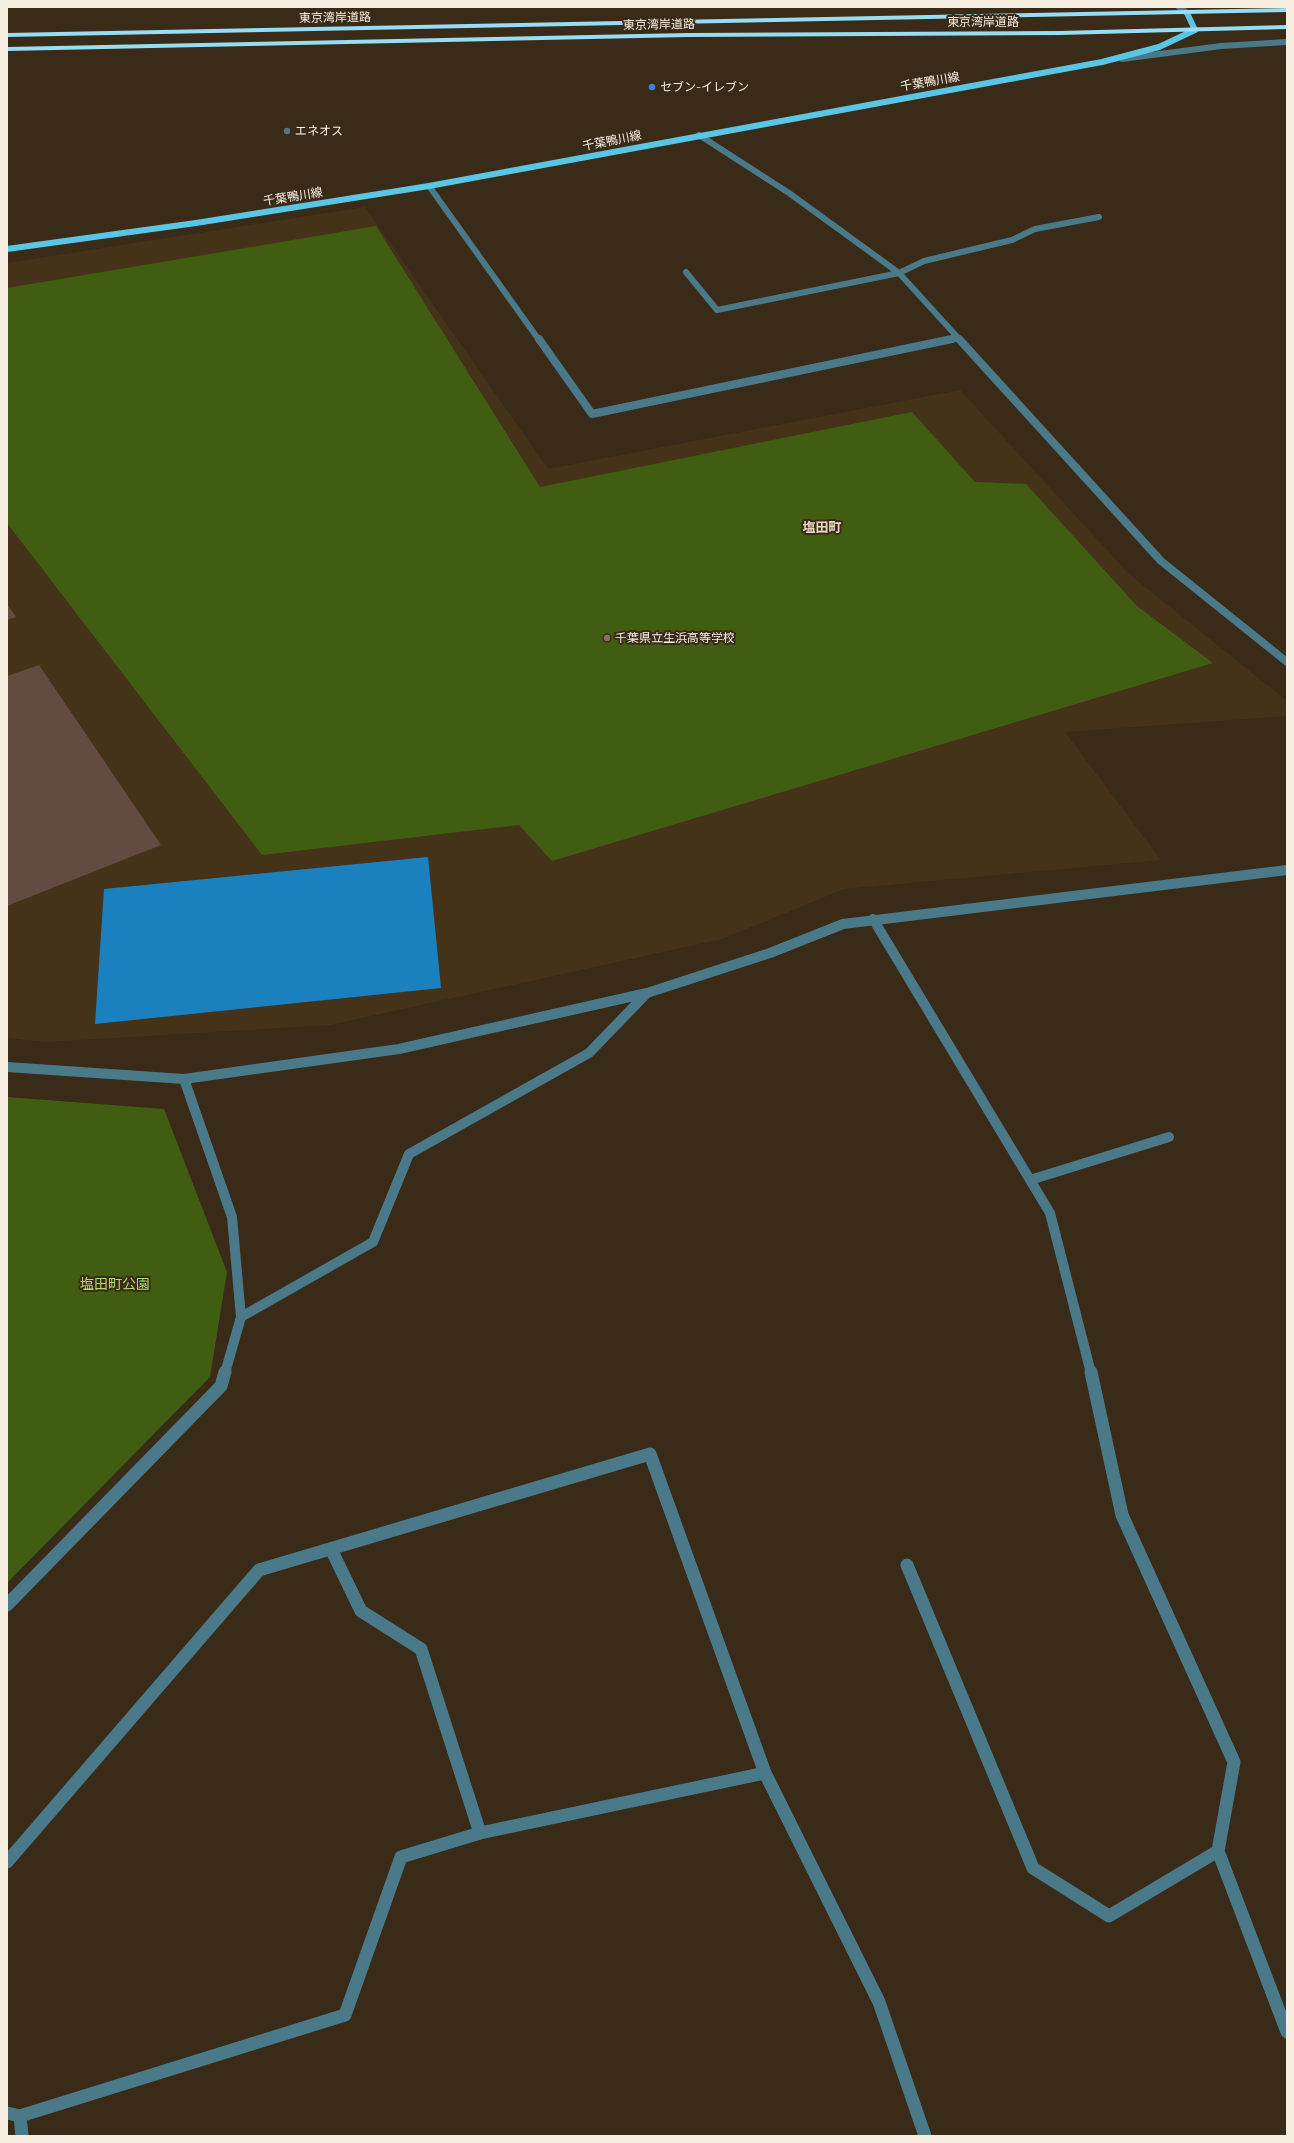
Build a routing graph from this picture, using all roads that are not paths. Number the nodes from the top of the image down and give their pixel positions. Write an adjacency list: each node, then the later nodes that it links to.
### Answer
1 (1179, 7): 3 (street)
2 (1287, 10): 3 (highway, 東京湾岸道路)
3 (1187, 13): 5 (main road); 6 (highway, 東京湾岸道路)
4 (1287, 26): 5 (highway, 東京湾岸道路)
5 (1195, 30): 8 (highway, 東京湾岸道路); 9 (main road, 千葉鴨川線)
6 (7, 36)
7 (1287, 42): 9 (street)
8 (7, 48)
9 (1102, 62): 10 (main road, 千葉鴨川線)
10 (699, 136): 11 (main road, 千葉鴨川線); 15 (street)
11 (429, 186): 13 (main road, 千葉鴨川線); 16 (street)
12 (1099, 217): 15 (street)
13 (7, 249)
14 (686, 272): 15 (street)
15 (899, 273): 16 (street)
16 (958, 338): 17 (street)
17 (1287, 662)
18 (1287, 870): 19 (street)
19 (873, 919): 20 (street); 24 (street)
20 (647, 993): 22 (street); 25 (street)
21 (7, 1068): 22 (street)
22 (184, 1079): 25 (street)
23 (1169, 1137): 24 (street)
24 (1030, 1180): 31 (street)
25 (242, 1317): 28 (street)
26 (331, 1549): 29 (street); 30 (street); 32 (street)
27 (907, 1565): 31 (street)
28 (7, 1605)
29 (765, 1773): 30 (street); 36 (street)
30 (480, 1833): 34 (street)
31 (1218, 1851): 33 (street)
32 (7, 1862)
33 (1287, 2032)
34 (14, 2114): 35 (street)
35 (22, 2136)
36 (925, 2136)

